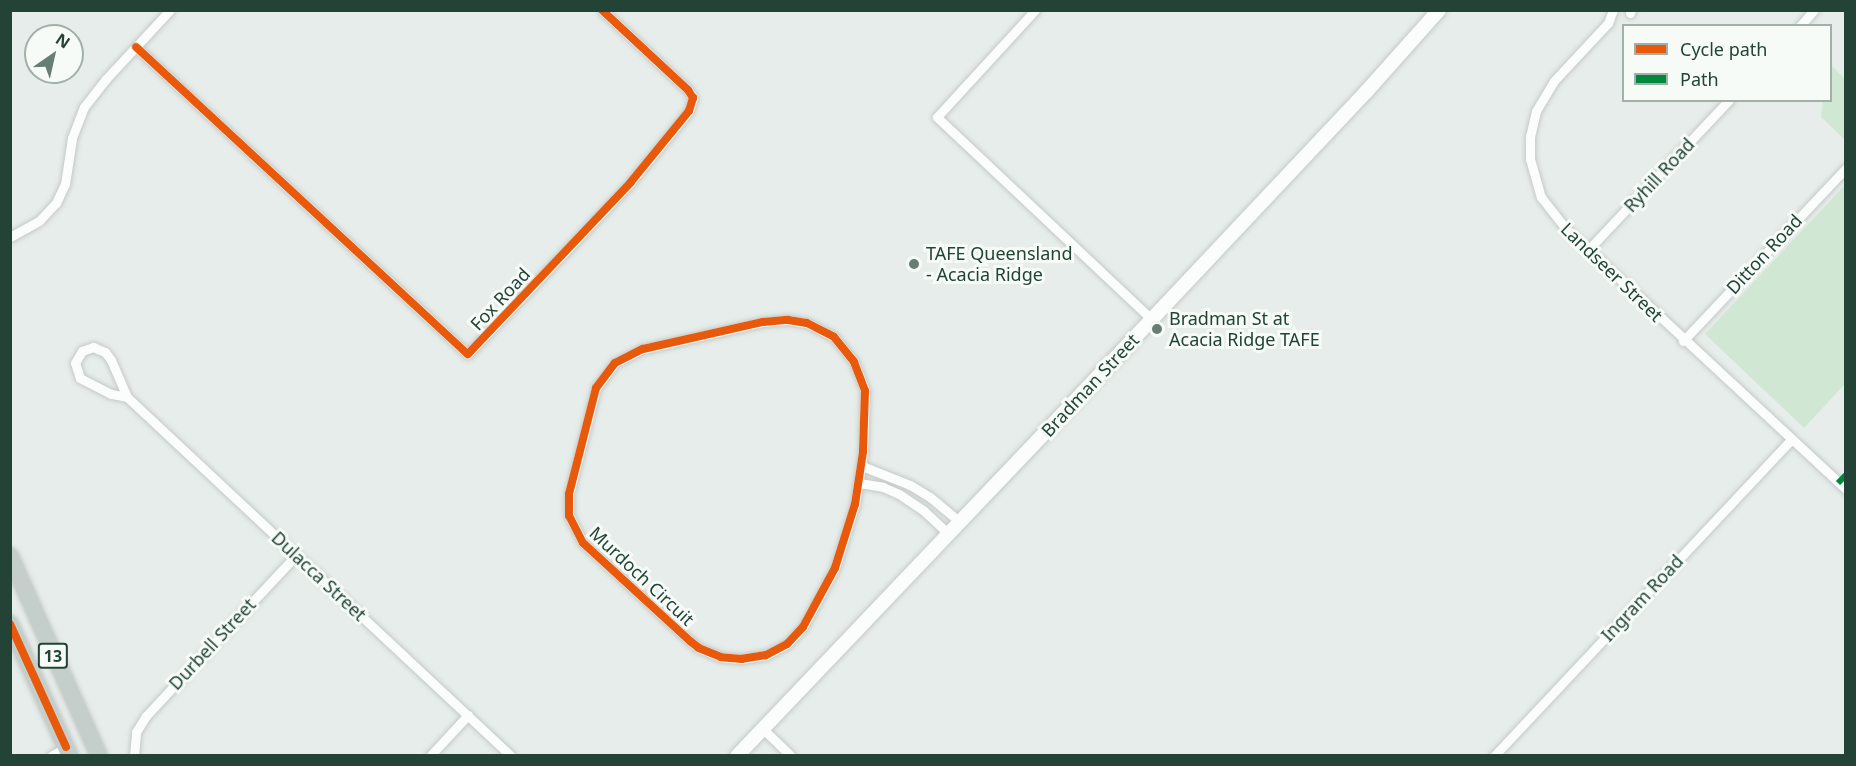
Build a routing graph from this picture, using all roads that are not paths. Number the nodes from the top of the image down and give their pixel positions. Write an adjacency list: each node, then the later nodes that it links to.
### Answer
1 (170, 10): 8 (street)
2 (602, 10): 8 (street, Fox Road)
3 (1035, 10): 13 (street)
4 (1438, 10): 13 (main road, Bradman Street)
5 (1612, 10): 12 (street, Landseer Street)
6 (1814, 10): 7 (street)
7 (1802, 24)
8 (136, 47): 11 (street)
9 (1728, 102): 12 (street, Ryhill Road)
10 (1845, 168): 14 (street, Ditton Road)
11 (10, 237)
12 (1588, 250): 14 (street, Landseer Street)
13 (1151, 319): 21 (main road, Bradman Street)
14 (1683, 340): 16 (street, Landseer Street)
15 (127, 397): 15 (street, Dulacca Street); 23 (street, Dulacca Street)
16 (1791, 440): 20 (street, Landseer Street); 35 (street, Ingram Road)
17 (862, 466): 19 (street, Murdoch Circuit); 19 (street, Murdoch Circuit); 21 (street)
18 (1845, 475): 20 (street)
19 (859, 483): 22 (street)
20 (1842, 486)
21 (959, 521): 22 (main road, Bradman Street)
22 (948, 533): 27 (main road, Bradman Street)
23 (296, 555): 26 (street, Dulacca Street); 30 (street, Durbell Street)
24 (10, 556): 29 (highway, 13)
25 (10, 624): 28 (highway, 13)
26 (468, 715): 31 (street); 32 (street, Dulacca Street)
27 (763, 729): 33 (main road, Bradman Street); 34 (street)
28 (63, 753)
29 (99, 756)
30 (134, 756)
31 (430, 756)
32 (511, 756)
33 (737, 756)
34 (792, 756)
35 (1494, 756)

